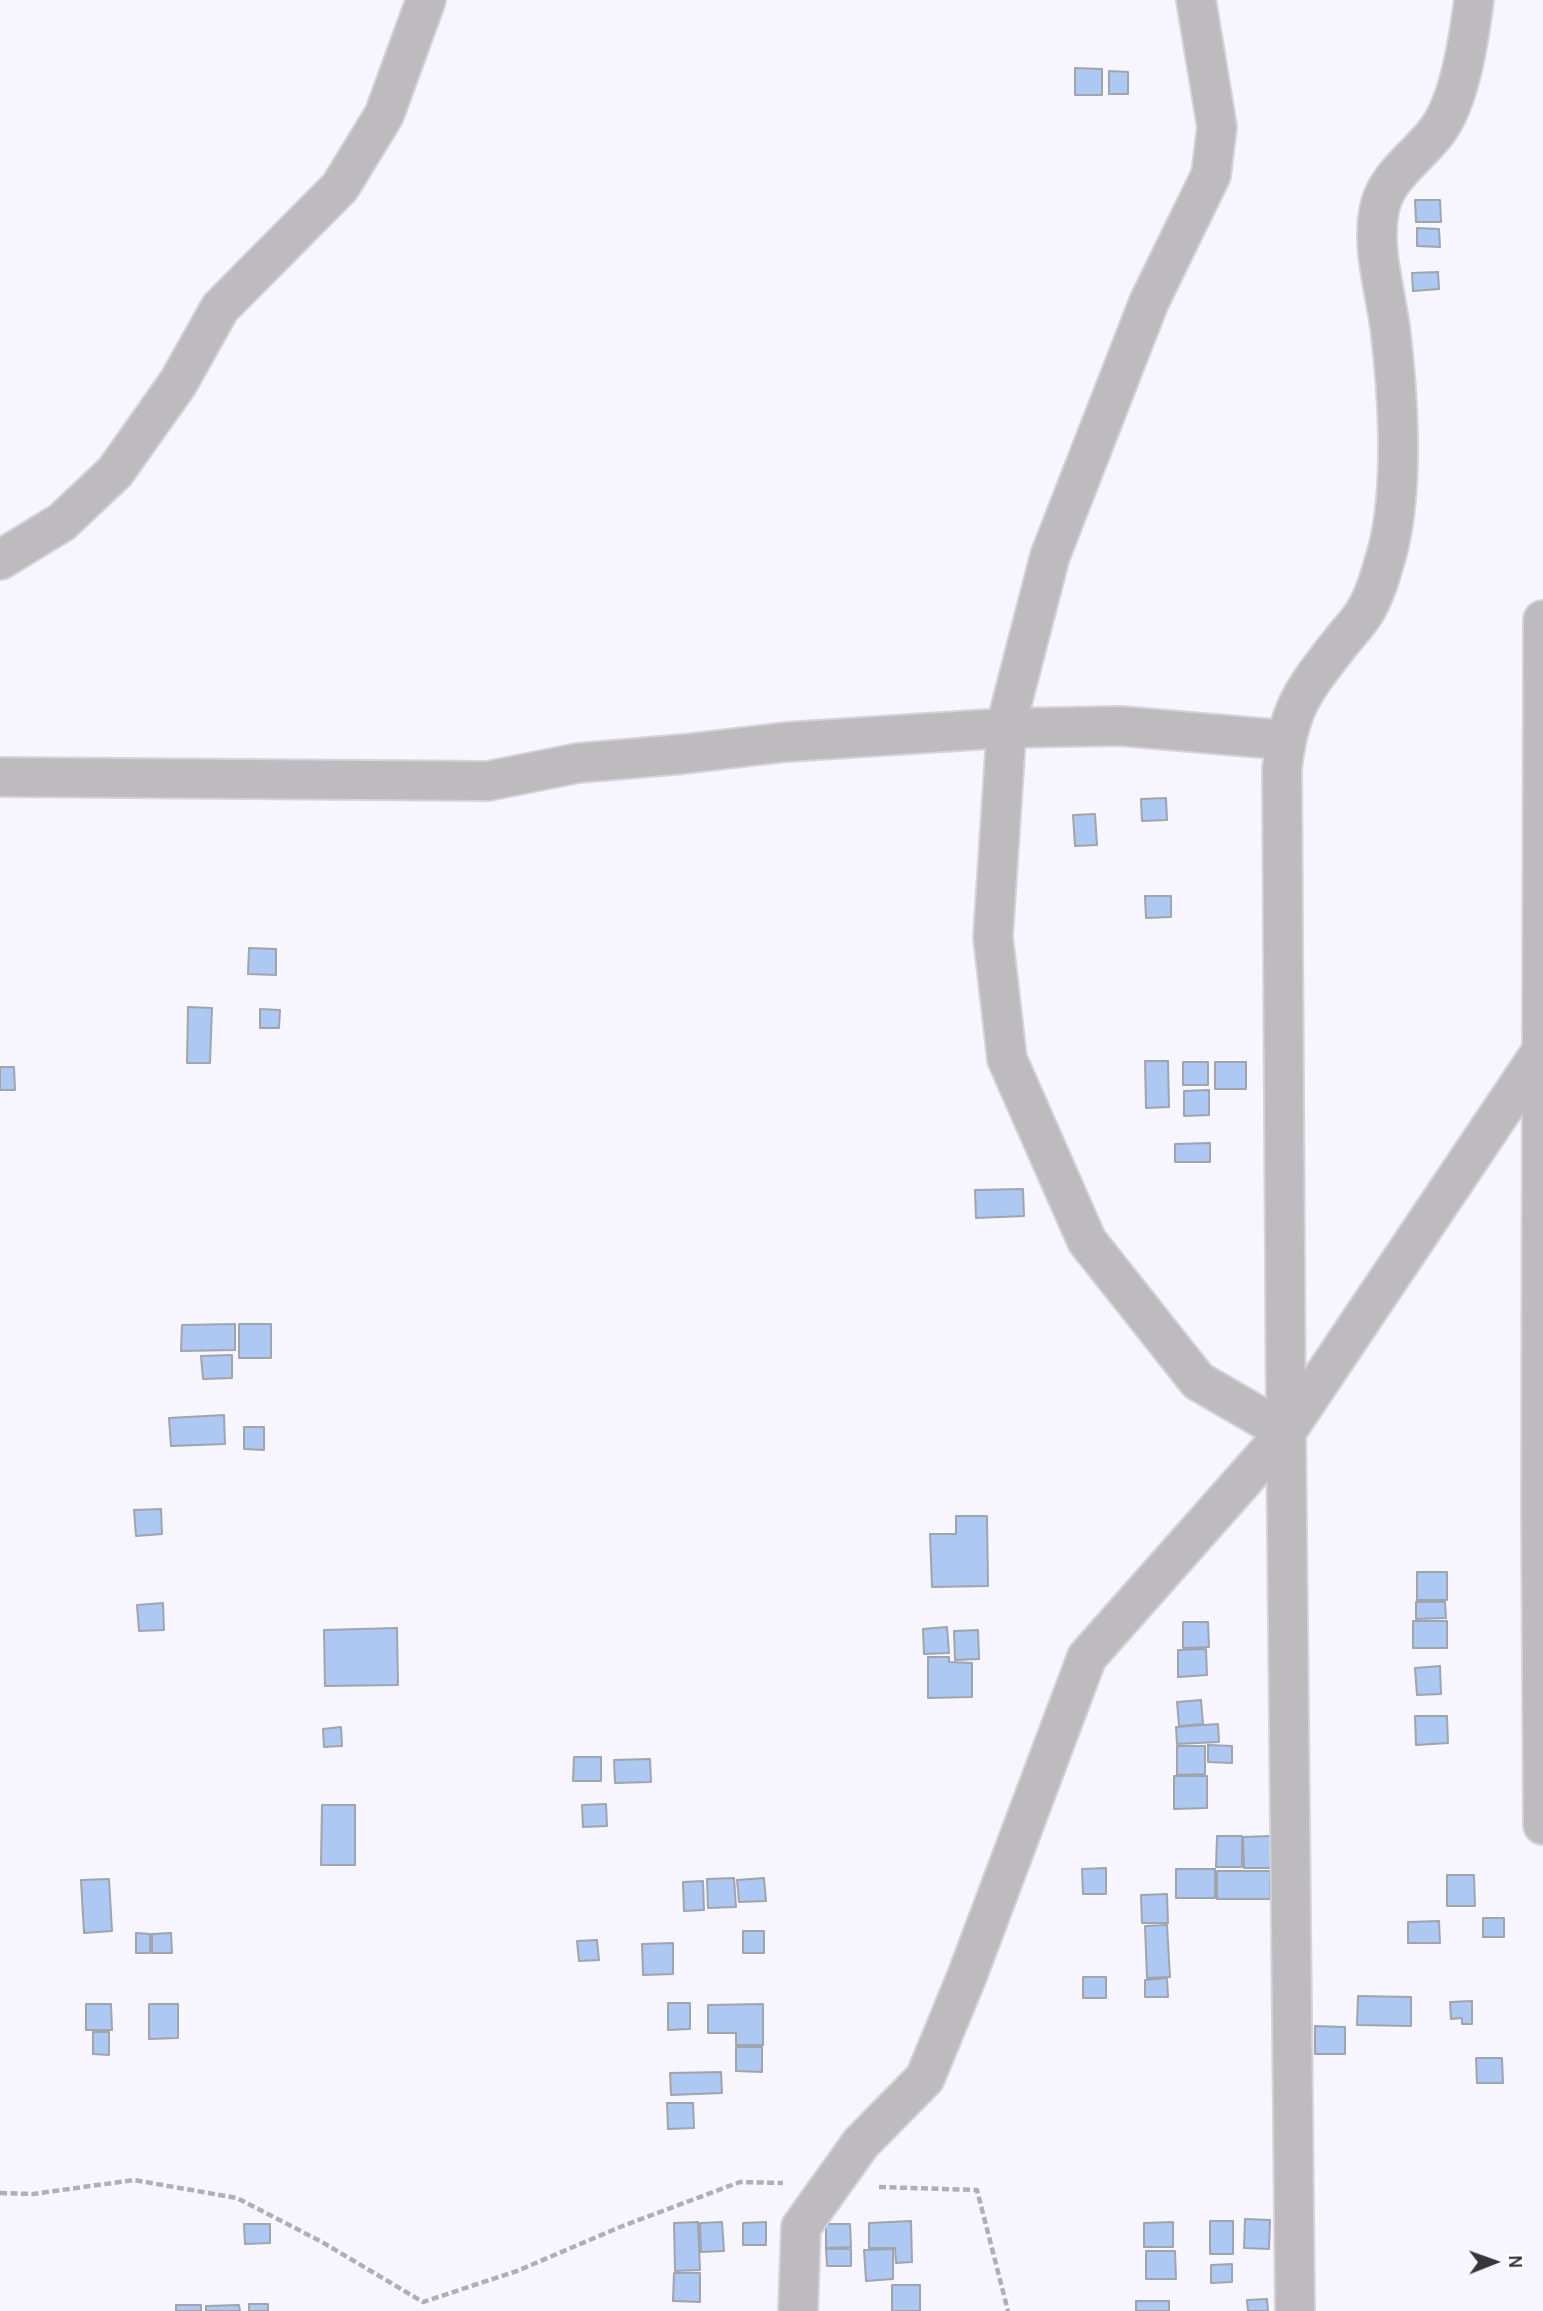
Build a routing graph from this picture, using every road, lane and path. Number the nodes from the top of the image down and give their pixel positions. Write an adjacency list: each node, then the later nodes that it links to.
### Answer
1 (426, 0): 4 (street)
2 (1196, 0): 6 (street)
3 (1474, 0): 7 (street)
4 (0, 560)
5 (1543, 620): 9 (street)
6 (1006, 728): 7 (street); 8 (street); 10 (street)
7 (1285, 740): 10 (street)
8 (0, 777)
9 (1543, 1051): 10 (street); 11 (street)
10 (1286, 1432): 15 (street); 17 (street)
11 (1543, 1825)
12 (794, 2184): 14 (path)
13 (870, 2186): 16 (path)
14 (0, 2193)
15 (798, 2311)
16 (1008, 2311)
17 (1295, 2311)

